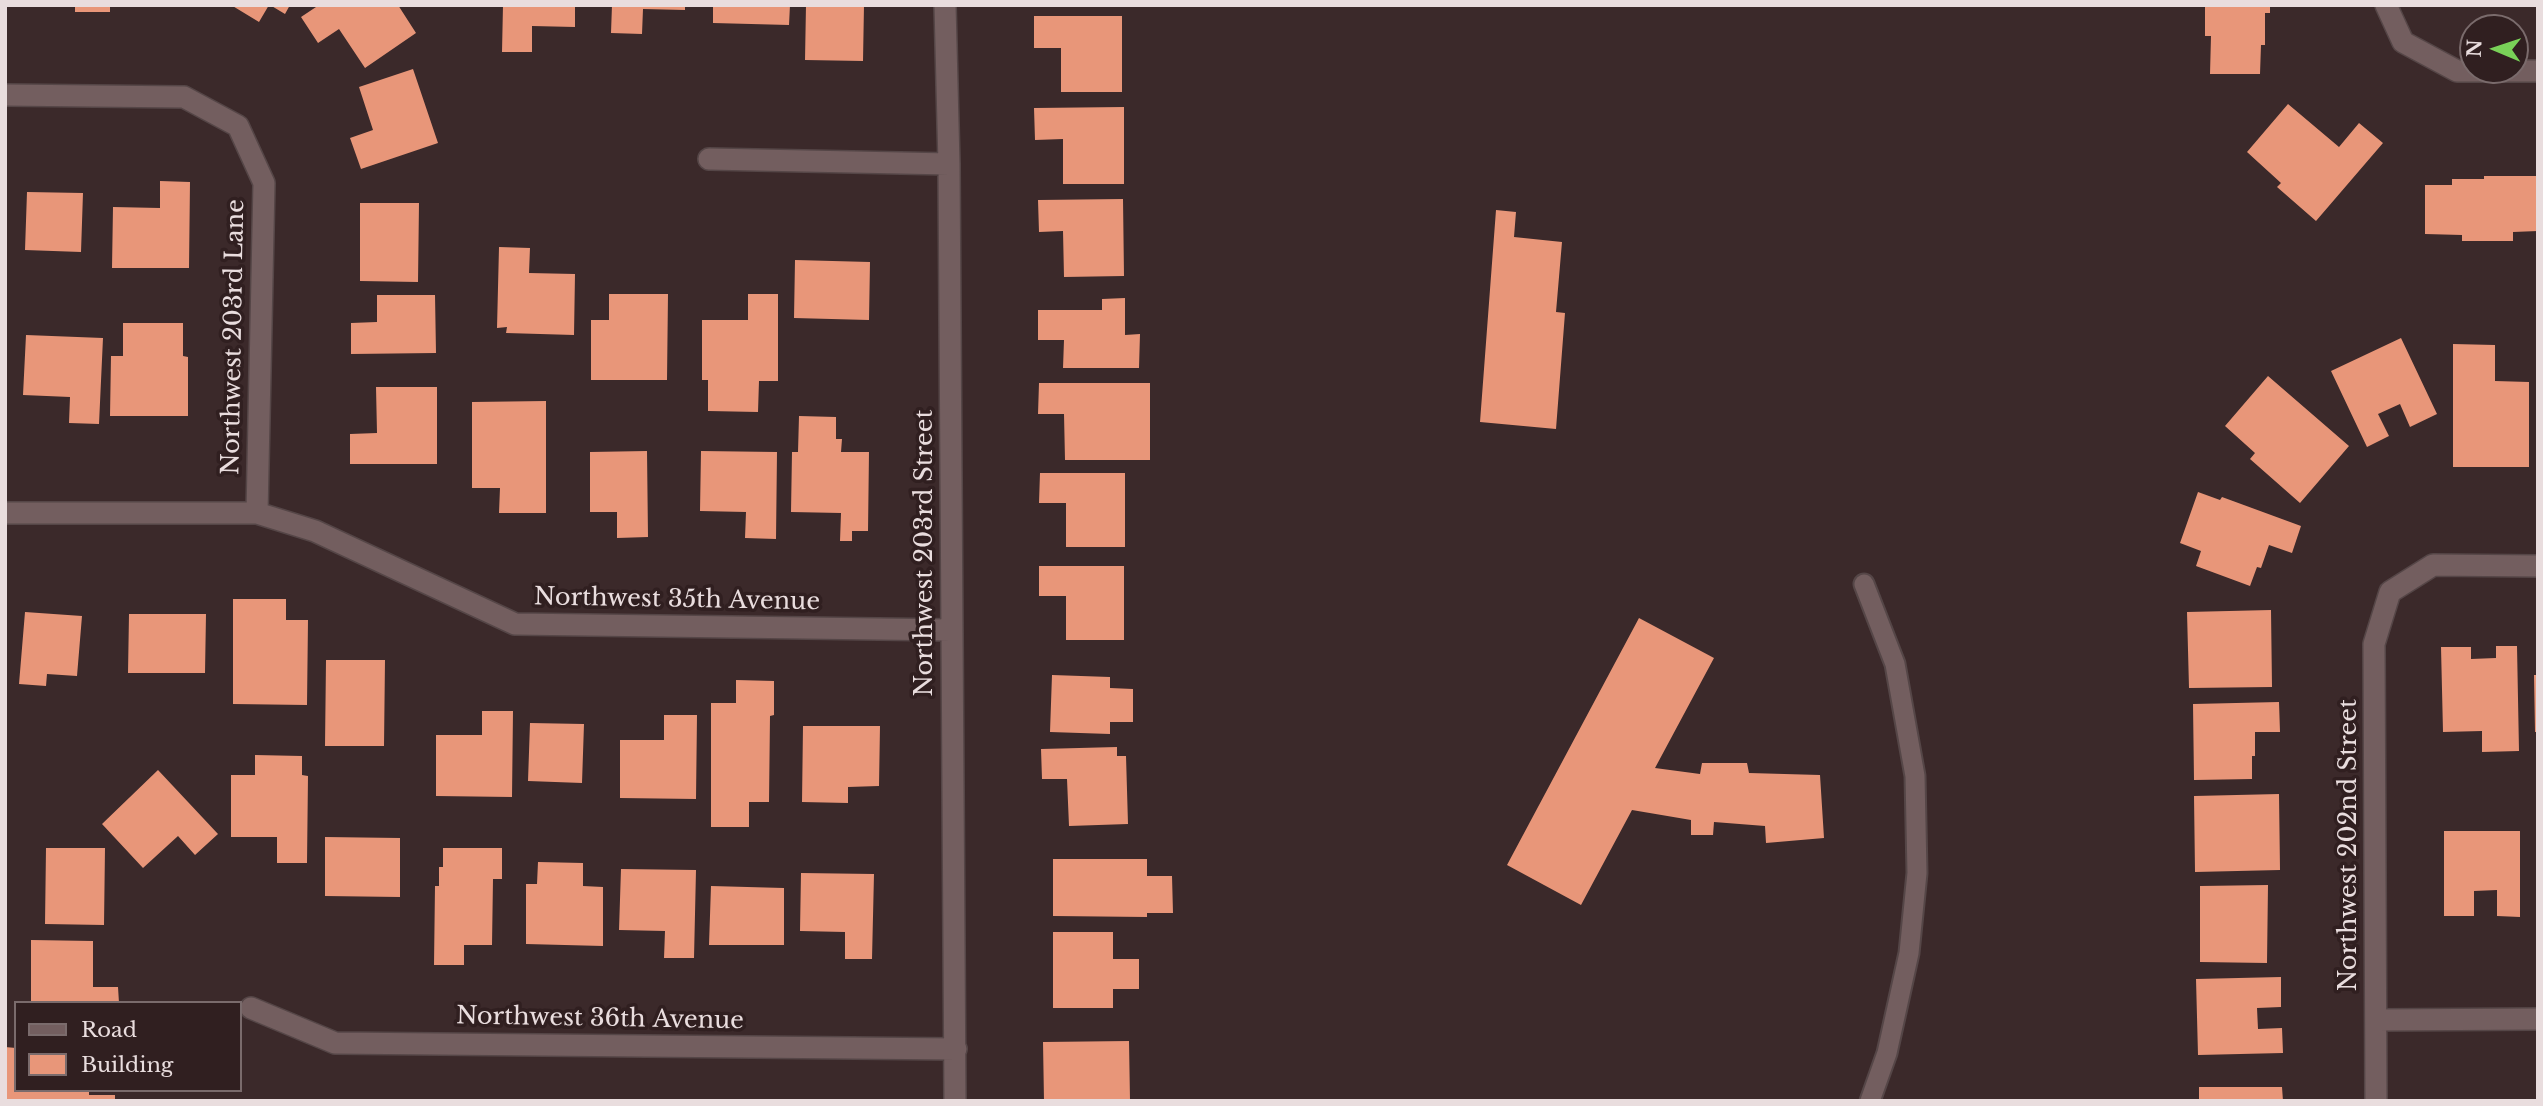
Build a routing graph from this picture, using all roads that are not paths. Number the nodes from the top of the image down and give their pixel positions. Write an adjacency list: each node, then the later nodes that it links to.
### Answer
1 (945, 5): 6 (street, Northwest 203rd Street)
2 (2386, 5): 3 (street)
3 (2538, 71)
4 (5, 95): 8 (street, Northwest 203rd Lane)
5 (709, 159): 6 (street)
6 (949, 164): 11 (street, Northwest 203rd Street)
7 (5, 513): 8 (street, Northwest 35th Avenue)
8 (257, 513): 11 (street, Northwest 35th Avenue)
9 (2538, 566): 14 (street, Northwest 202nd Street)
10 (1864, 584): 17 (lane)
11 (951, 630): 15 (street, Northwest 203rd Street)
12 (251, 1008): 15 (street, Northwest 36th Avenue)
13 (2538, 1019): 14 (street)
14 (2376, 1020): 18 (street, Northwest 202nd Street)
15 (956, 1049): 16 (street, Northwest 203rd Street)
16 (956, 1101)
17 (1870, 1101)
18 (2376, 1101)

